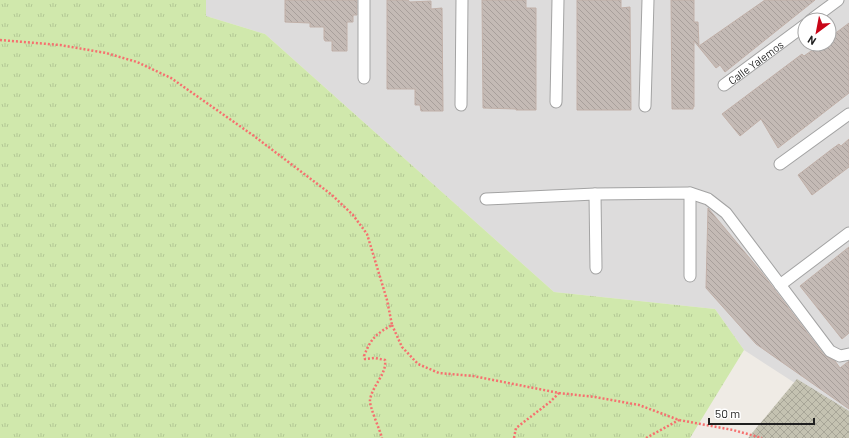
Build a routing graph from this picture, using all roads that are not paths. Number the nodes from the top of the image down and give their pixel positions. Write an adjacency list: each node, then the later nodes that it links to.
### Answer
1 (364, 0): 8 (street)
2 (462, 0): 11 (street)
3 (558, 0): 10 (street)
4 (648, 0): 12 (street)
5 (838, 0): 6 (street)
6 (822, 12)
7 (797, 31): 9 (street, Calle Yalemos)
8 (364, 78)
9 (724, 85)
10 (556, 102)
11 (461, 105)
12 (645, 106)
13 (849, 114): 14 (street)
14 (780, 164)
15 (594, 194): 16 (street); 17 (street); 19 (street)
16 (690, 194): 20 (street); 21 (street)
17 (486, 198)
18 (849, 233): 21 (street)
19 (596, 268)
20 (690, 276)
21 (780, 284): 22 (street)
22 (849, 354)

